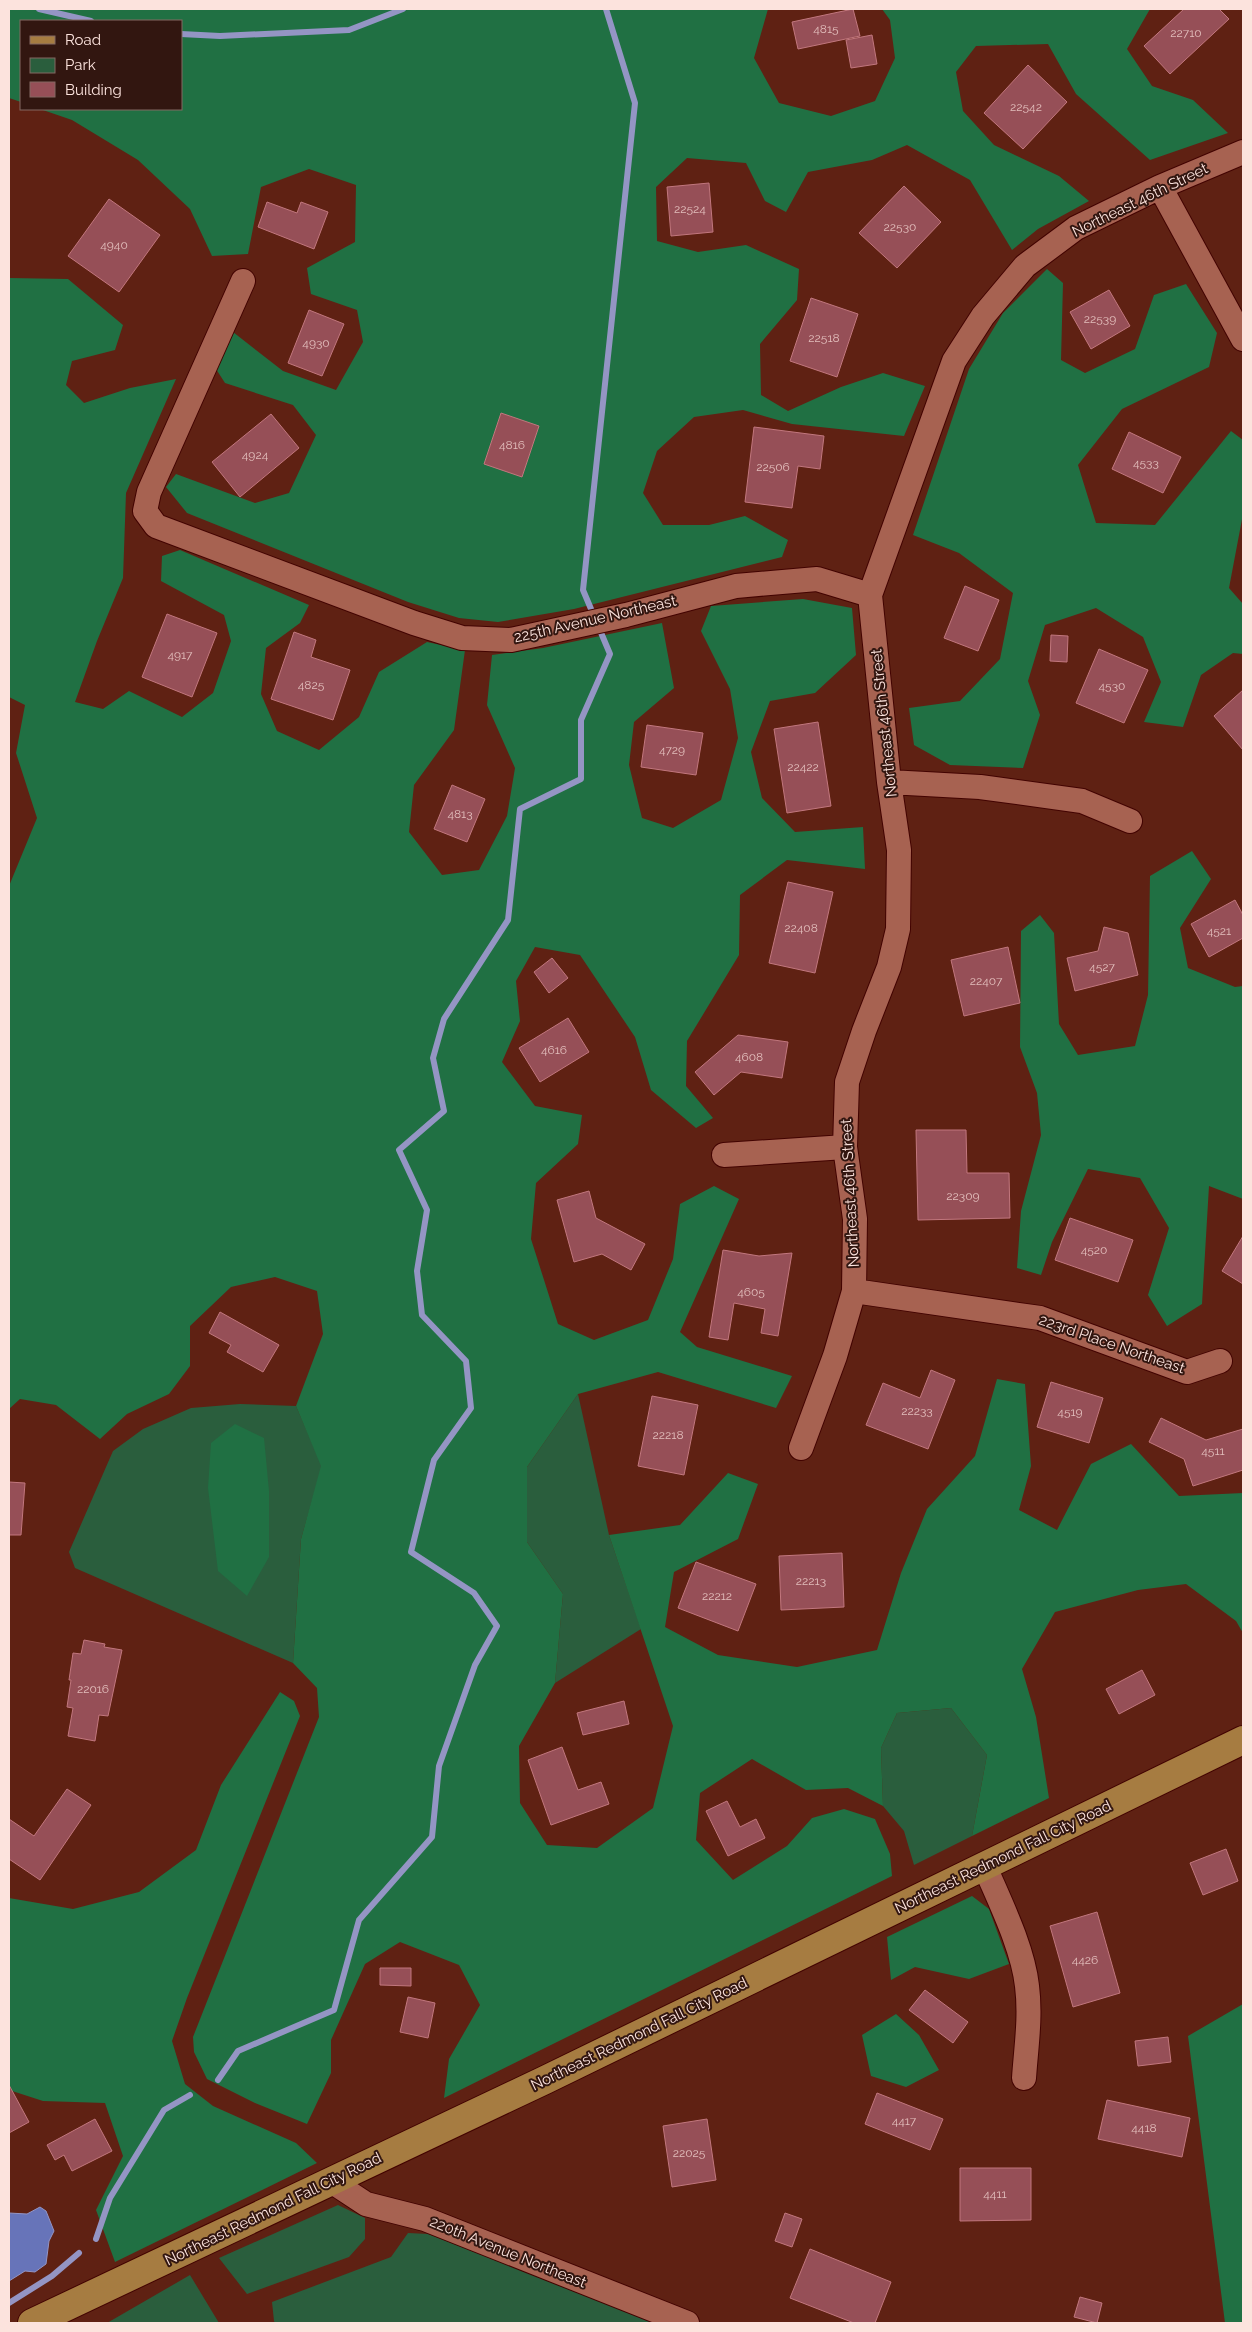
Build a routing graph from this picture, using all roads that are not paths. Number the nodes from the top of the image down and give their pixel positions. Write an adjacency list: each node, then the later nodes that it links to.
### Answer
1 (1243, 152): 2 (street, Northeast 46th Street)
2 (1160, 186): 4 (street); 5 (street, Northeast 46th Street)
3 (243, 282): 5 (street, 225th Avenue Northeast)
4 (1243, 339)
5 (870, 595): 6 (street, Northeast 46th Street)
6 (889, 782): 7 (street); 8 (street, Northeast 46th Street)
7 (1130, 821)
8 (845, 1147): 9 (street); 10 (street, Northeast 46th Street)
9 (724, 1155)
10 (854, 1291): 11 (street, 223rd Place Northeast); 12 (street, Northeast 46th Street)
11 (1220, 1361)
12 (801, 1448)
13 (1243, 1740): 14 (main road, Northeast Redmond Fall City Road)
14 (985, 1867): 15 (street); 16 (main road, Northeast Redmond Fall City Road)
15 (1024, 2078)
16 (330, 2181): 17 (main road, Northeast Redmond Fall City Road); 18 (street, 220th Avenue Northeast)
17 (34, 2323)
18 (687, 2323)

